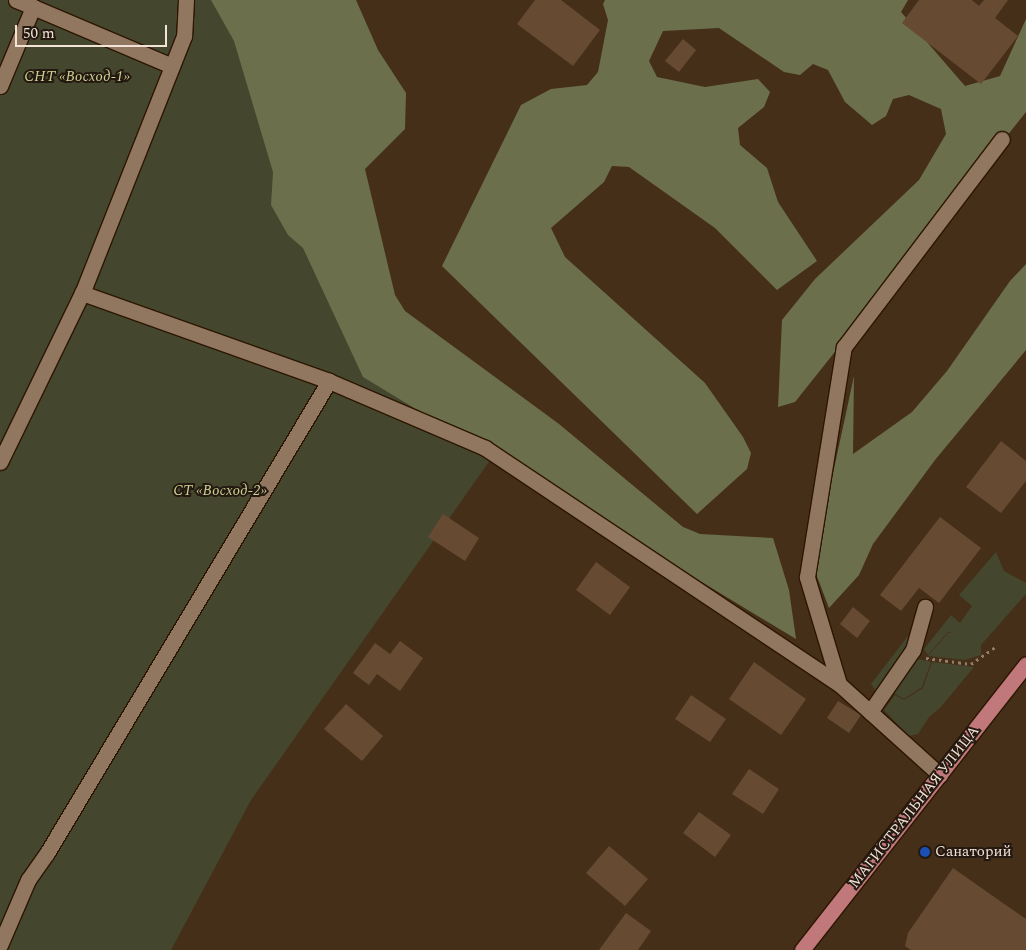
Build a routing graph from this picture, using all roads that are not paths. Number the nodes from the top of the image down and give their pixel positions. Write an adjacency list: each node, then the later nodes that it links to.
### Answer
1 (16, 0): 3 (lane)
2 (186, 0): 4 (lane)
3 (33, 7): 4 (lane); 5 (lane)
4 (172, 66): 7 (lane)
5 (0, 86)
6 (1002, 139): 12 (lane)
7 (82, 292): 8 (lane); 9 (lane)
8 (329, 381): 12 (lane); 15 (lane)
9 (0, 462)
10 (925, 607): 13 (lane)
11 (1026, 664): 14 (main road, МАГИСТРАЛЬНАЯ УЛИЦА)
12 (839, 684): 13 (lane)
13 (870, 712): 14 (lane)
14 (940, 775): 16 (main road, МАГИСТРАЛЬНАЯ УЛИЦА)
15 (0, 945)
16 (802, 950)

